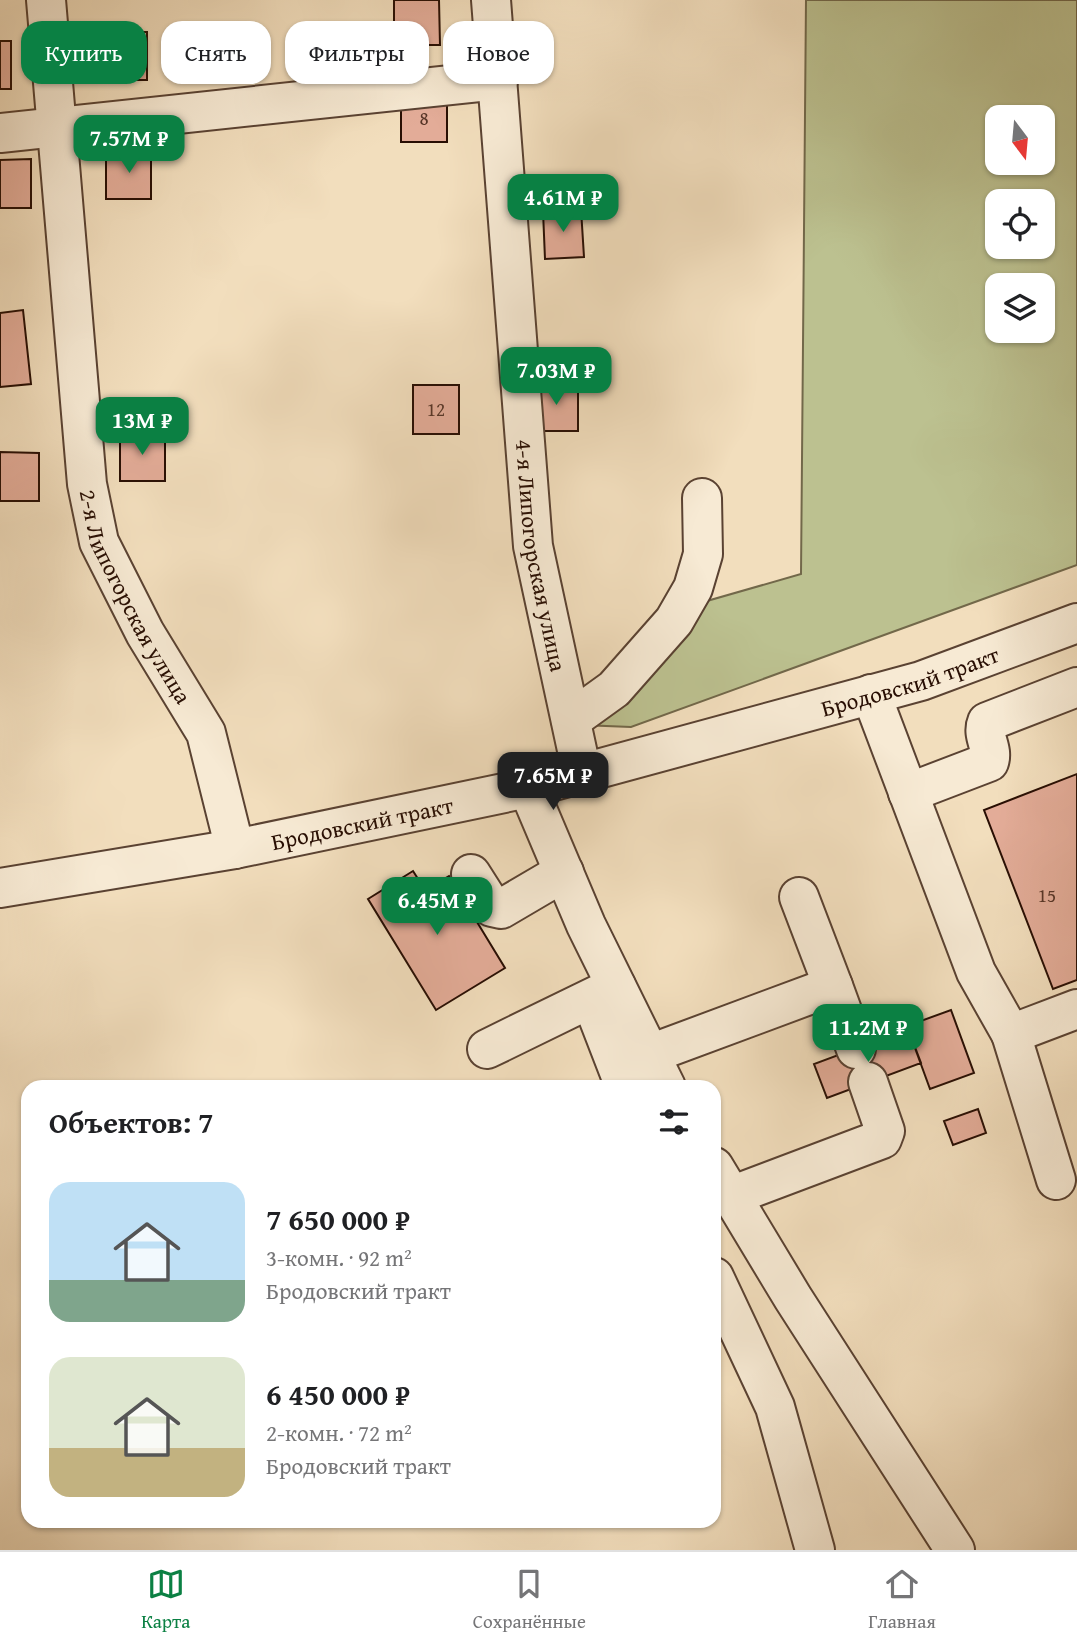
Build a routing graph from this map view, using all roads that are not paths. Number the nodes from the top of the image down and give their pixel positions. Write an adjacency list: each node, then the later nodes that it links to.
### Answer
1 (46, 0): 6 (street, 2-я Липогорская улица)
2 (491, 0): 3 (street, 4-я Липогорская улица)
3 (493, 21)
4 (461, 84): 6 (street)
5 (498, 84): 12 (street, 4-я Липогорская улица)
6 (58, 127): 7 (street); 16 (street, 2-я Липогорская улица)
7 (0, 133)
8 (702, 498): 12 (street)
9 (1077, 622): 11 (street, Бродовский тракт)
10 (1077, 687): 15 (street)
11 (871, 694): 13 (street, Бродовский тракт); 15 (street)
12 (571, 720): 13 (street, 4-я Липогорская улица)
13 (582, 774): 14 (street, Бродовский тракт)
14 (528, 788): 16 (street, Бродовский тракт); 17 (street)
15 (908, 793): 24 (street)
16 (235, 849): 19 (street, Бродовский тракт)
17 (564, 873): 18 (street); 22 (street)
18 (471, 874)
19 (0, 888)
20 (799, 897): 21 (street)
21 (832, 986): 26 (street); 29 (street)
22 (604, 993): 25 (street); 26 (street); 27 (street)
23 (1077, 1009): 24 (street)
24 (1011, 1034): 28 (street)
25 (487, 1049)
26 (658, 1070)
27 (623, 1080)
28 (1056, 1180)
29 (723, 1182): 32 (street)
30 (721, 1292): 31 (street)
31 (815, 1550)
32 (955, 1550)

